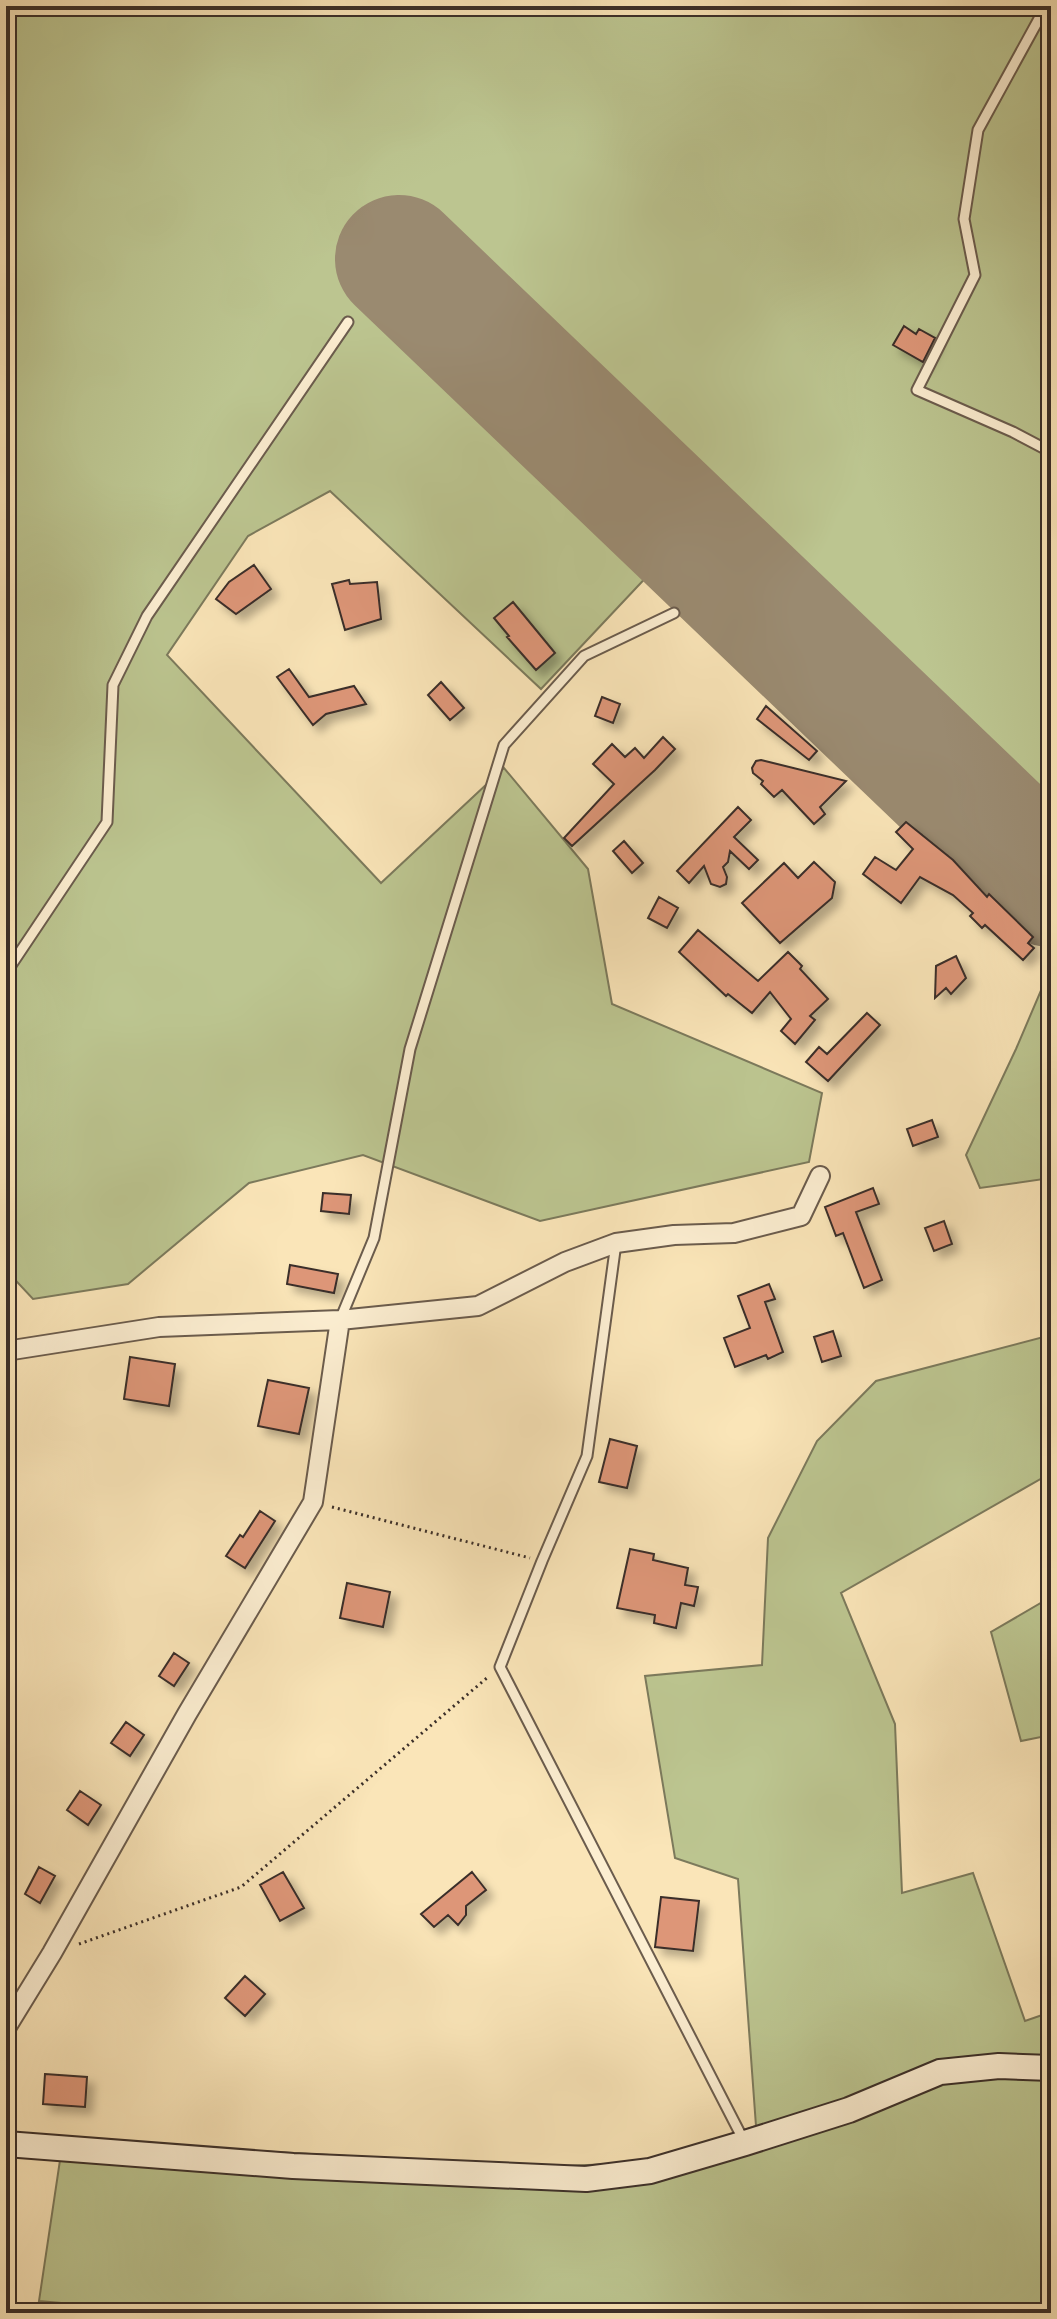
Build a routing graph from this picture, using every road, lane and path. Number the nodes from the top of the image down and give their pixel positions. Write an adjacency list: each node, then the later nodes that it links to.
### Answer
1 (1046, 6): 3 (lane)
2 (348, 322): 5 (lane)
3 (1051, 452)
4 (674, 613): 8 (lane)
5 (6, 973)
6 (820, 1176): 7 (street)
7 (616, 1243): 8 (street); 11 (lane)
8 (340, 1320): 9 (street); 10 (street)
9 (6, 1351)
10 (313, 1502): 11 (path); 13 (street)
11 (542, 1561): 12 (lane)
12 (500, 1667): 13 (path); 16 (lane)
13 (52, 1953): 14 (street)
14 (6, 2028)
15 (1051, 2068): 16 (street)
16 (745, 2143): 17 (street)
17 (6, 2144)

